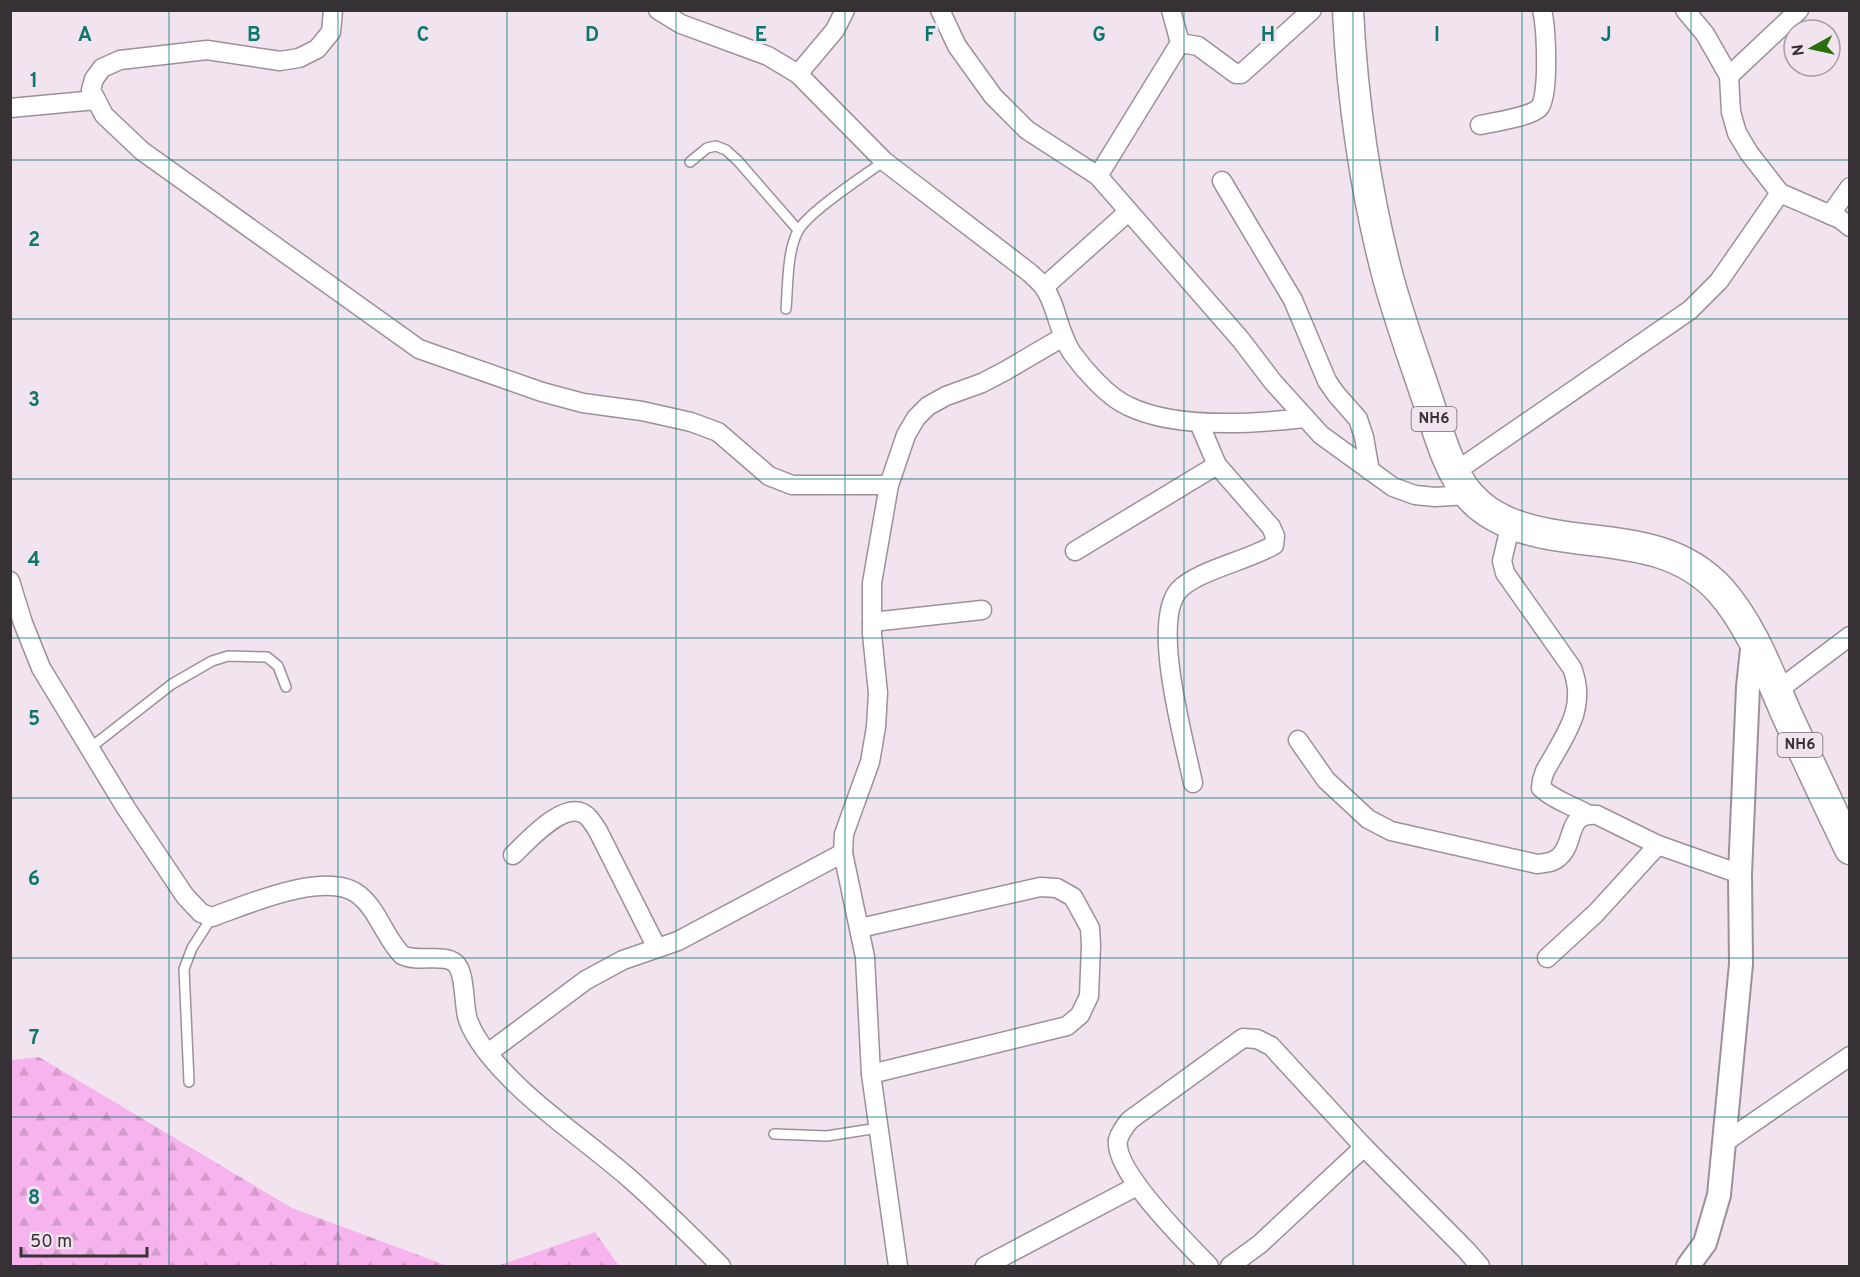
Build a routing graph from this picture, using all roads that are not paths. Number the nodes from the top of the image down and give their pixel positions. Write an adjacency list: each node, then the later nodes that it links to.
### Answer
1 (333, 10): 14 (street)
2 (658, 10): 12 (street)
3 (845, 10): 12 (street)
4 (940, 10): 19 (street)
5 (1171, 10): 11 (street)
6 (1311, 10): 11 (street)
7 (1348, 10): 34 (highway, NH6)
8 (1542, 10): 16 (street)
9 (1685, 10): 13 (street)
10 (1799, 10): 13 (street)
11 (1180, 43): 19 (street)
12 (798, 74): 17 (street)
13 (1729, 76): 22 (street)
14 (96, 99): 15 (street); 35 (street)
15 (10, 108)
16 (1480, 125)
17 (884, 161): 26 (lane); 27 (street)
18 (690, 162): 26 (lane)
19 (1098, 176): 23 (street)
20 (1222, 182): 33 (street)
21 (1850, 187): 24 (street)
22 (1780, 193): 24 (street); 34 (street)
23 (1128, 212): 27 (street); 30 (street)
24 (1830, 215): 25 (street)
25 (1850, 227)
26 (798, 230): 28 (lane)
27 (1044, 287): 29 (street)
28 (786, 309)
29 (1063, 337): 31 (street); 35 (street)
30 (1304, 418): 31 (street); 33 (street)
31 (1199, 423): 32 (street)
32 (1217, 465): 37 (street); 47 (street)
33 (1370, 471): 34 (street)
34 (1462, 484): 36 (highway, NH6)
35 (890, 485): 40 (street)
36 (1511, 523): 42 (highway, NH6); 48 (street)
37 (1076, 551)
38 (10, 581): 46 (street)
39 (982, 610): 40 (street)
40 (872, 622): 51 (street)
41 (1850, 636): 44 (street)
42 (1754, 640): 44 (highway, NH6); 53 (street)
43 (285, 687): 46 (lane)
44 (1777, 691): 50 (highway, NH6)
45 (1298, 740): 48 (street)
46 (90, 748): 54 (street)
47 (1193, 783)
48 (1587, 814): 49 (street)
49 (1658, 844): 53 (street); 57 (street)
50 (1850, 849)
51 (843, 853): 55 (street); 56 (street)
52 (513, 855): 56 (street)
53 (1740, 874): 64 (street)
54 (212, 917): 58 (street); 61 (lane)
55 (860, 928): 60 (street); 60 (street)
56 (657, 948): 58 (street)
57 (1547, 958)
58 (488, 1053): 67 (street)
59 (1850, 1056): 64 (street)
60 (871, 1074): 62 (street)
61 (189, 1082)
62 (878, 1128): 63 (lane); 68 (street)
63 (774, 1134)
64 (1725, 1142): 73 (street)
65 (1364, 1147): 66 (street); 71 (street); 72 (street)
66 (1137, 1186): 69 (street); 70 (street)
67 (721, 1266)
68 (898, 1266)
69 (985, 1266)
70 (1209, 1266)
71 (1230, 1266)
72 (1480, 1266)
73 (1688, 1266)

